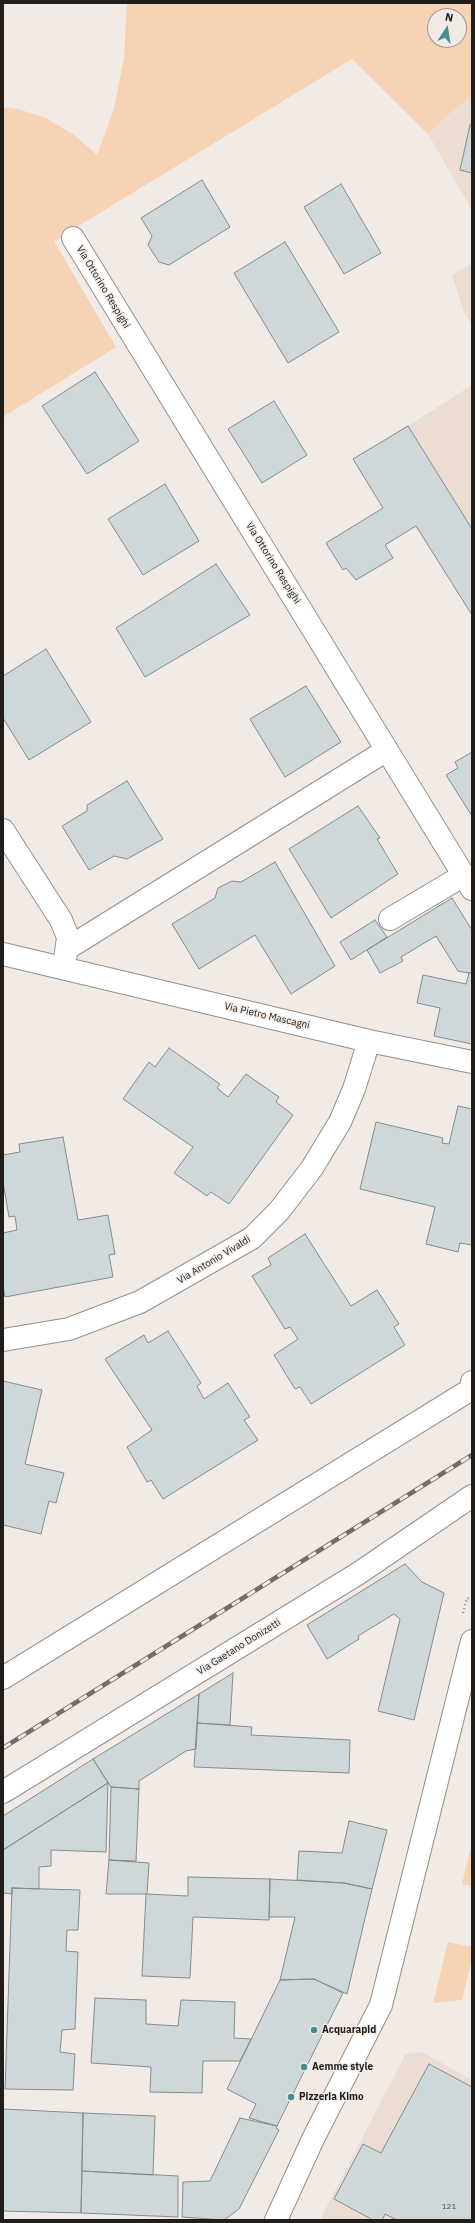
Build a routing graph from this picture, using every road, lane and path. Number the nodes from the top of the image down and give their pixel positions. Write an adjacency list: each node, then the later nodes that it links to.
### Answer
1 (73, 238): 2 (street, Via Ottorino Respighi)
2 (387, 750): 4 (street, Via Ottorino Respighi); 7 (street)
3 (3, 830): 7 (street)
4 (468, 882): 5 (street)
5 (390, 919)
6 (3, 954): 7 (street, Via Pietro Mascagni)
7 (66, 958): 8 (street, Via Pietro Mascagni)
8 (369, 1041): 9 (street, Via Pietro Mascagni); 10 (street, Via Antonio Vivaldi)
9 (472, 1062)
10 (3, 1340)
11 (472, 1382): 14 (street)
12 (472, 1496): 16 (street, Via Gaetano Donizetti)
13 (472, 1641): 15 (street)
14 (3, 1678)
15 (463, 1715): 17 (street)
16 (3, 1792)
17 (276, 2220)

